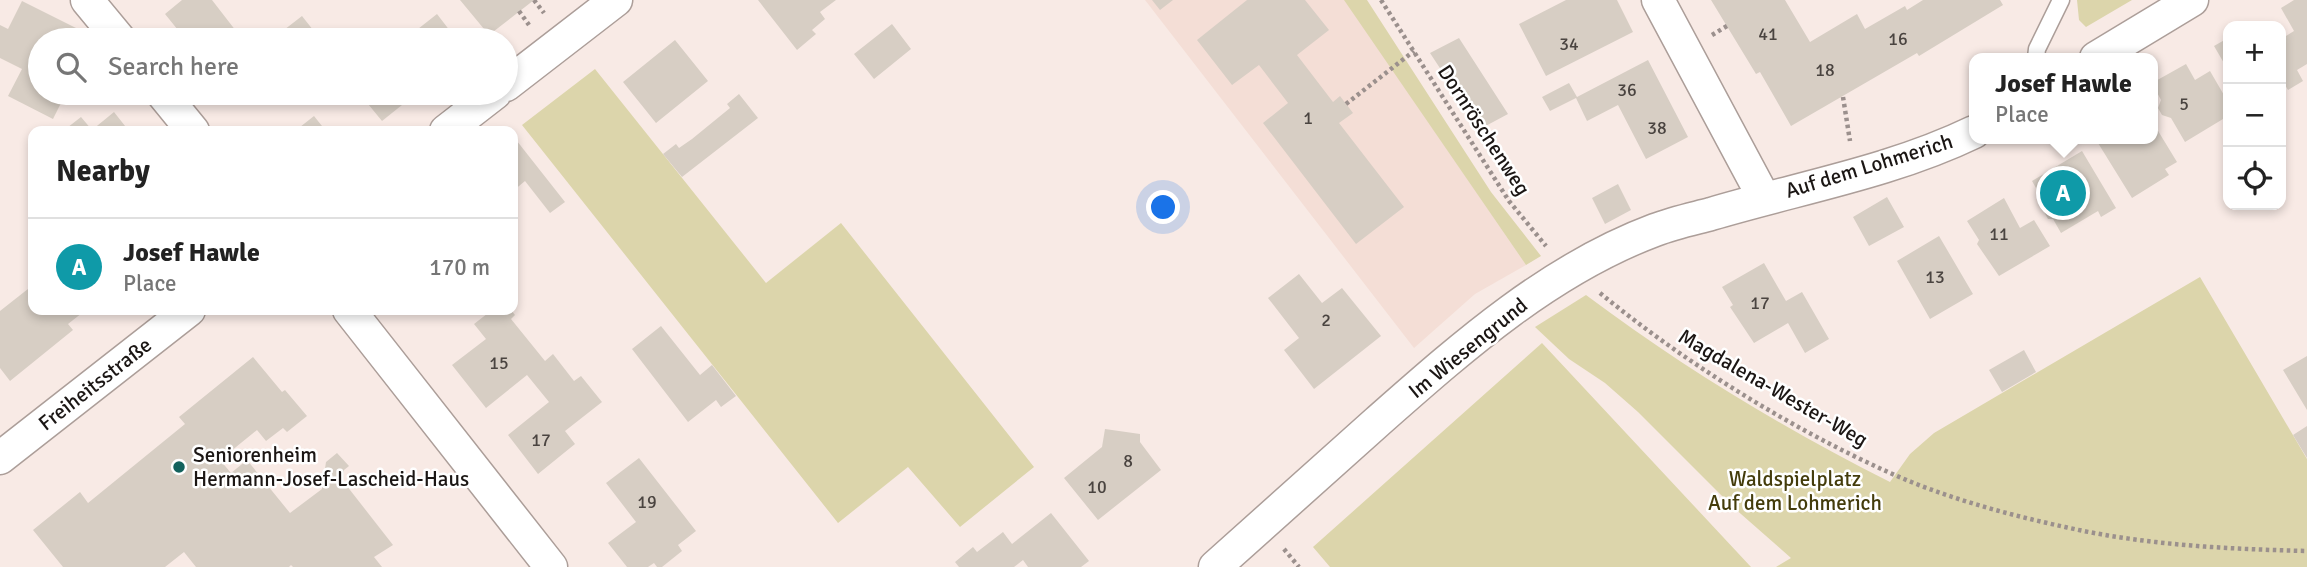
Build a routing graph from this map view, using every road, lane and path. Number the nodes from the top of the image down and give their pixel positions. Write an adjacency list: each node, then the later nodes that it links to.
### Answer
1 (87, 0): 7 (street)
2 (616, 0): 11 (street)
3 (1381, 0): 8 (path, Dornröschenweg)
4 (1658, 0): 20 (street)
5 (2061, 0): 9 (lane)
6 (2192, 0): 10 (street)
7 (110, 28)
8 (1415, 51): 13 (path); 21 (path, Dornröschenweg)
9 (2037, 53)
10 (2104, 53)
11 (518, 76)
12 (1843, 97): 19 (path)
13 (1346, 104)
14 (171, 105): 16 (street)
15 (480, 105): 17 (street)
16 (188, 126)
17 (452, 126)
18 (1969, 134): 19 (street, Auf dem Lohmerich)
19 (1855, 175): 20 (street, Auf dem Lohmerich)
20 (1764, 198): 21 (street, Im Wiesengrund)
21 (1570, 271): 25 (path, Magdalena-Wester-Weg); 27 (street, Im Wiesengrund)
22 (183, 315): 24 (street, Freiheitsstraße)
23 (353, 315): 26 (street)
24 (0, 458)
25 (2307, 551)
26 (551, 567)
27 (1215, 567)

